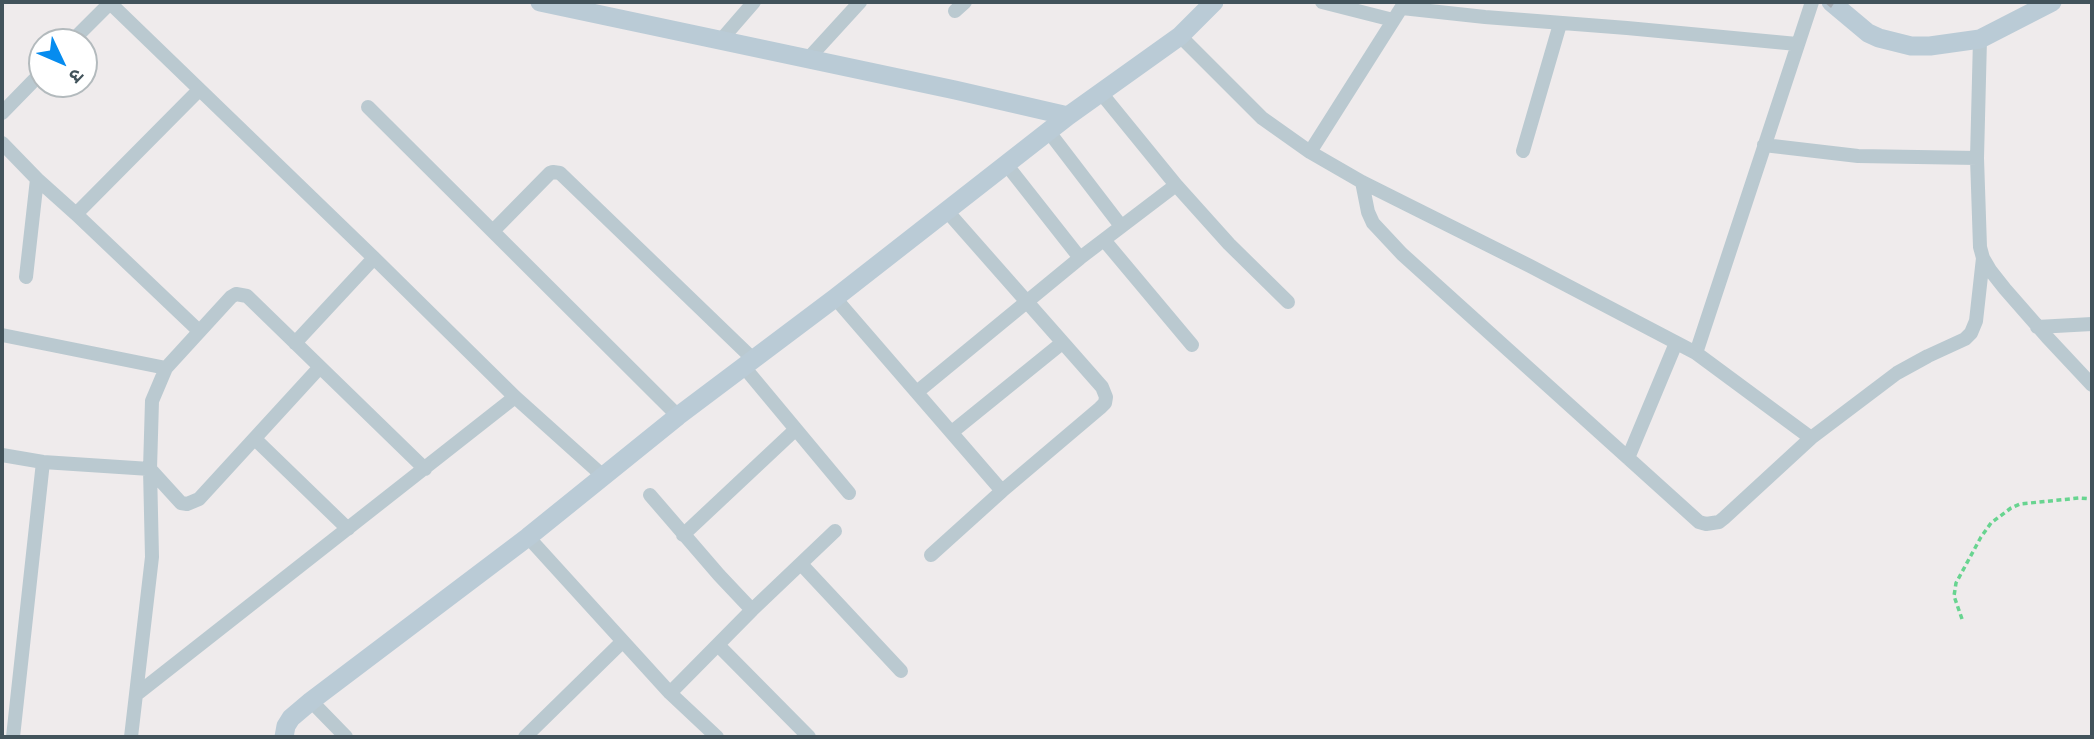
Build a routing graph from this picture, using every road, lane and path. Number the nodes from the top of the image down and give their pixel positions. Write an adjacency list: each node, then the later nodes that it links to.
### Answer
1 (540, 2): 17 (street)
2 (754, 2): 17 (street)
3 (860, 2): 19 (street)
4 (1322, 2): 11 (street)
5 (1487, 2): 12 (street)
6 (1812, 2): 18 (street)
7 (1831, 2): 16 (street)
8 (2052, 2): 16 (street)
9 (111, 3): 14 (street); 21 (street)
10 (1205, 5): 15 (street)
11 (1400, 10): 12 (street); 30 (street)
12 (1485, 17): 13 (street)
13 (1560, 24): 18 (street); 29 (street)
14 (85, 28)
15 (1180, 36): 22 (street); 30 (street)
16 (1980, 39): 31 (street)
17 (721, 40): 19 (street)
18 (1797, 44): 28 (street)
19 (807, 60): 25 (street)
20 (28, 86): 24 (street)
21 (199, 90): 37 (street); 41 (street)
22 (1101, 93): 25 (street); 35 (street)
23 (368, 107): 39 (street)
24 (2, 113)
25 (1068, 116): 26 (street)
26 (1049, 132): 32 (street); 38 (street)
27 (2, 143): 33 (street)
28 (1764, 145): 31 (street); 56 (street)
29 (1523, 151)
30 (1310, 152): 34 (street)
31 (1977, 158): 43 (street)
32 (1006, 164): 36 (street); 42 (street)
33 (37, 179): 37 (street); 44 (street)
34 (1362, 182): 53 (street); 69 (street)
35 (1176, 185): 38 (street); 47 (street)
36 (946, 210): 45 (street); 46 (street)
37 (76, 214): 50 (street)
38 (1121, 226): 40 (street)
39 (493, 231): 57 (street); 63 (street)
40 (1104, 240): 42 (street); 55 (street)
41 (374, 258): 54 (street); 62 (street)
42 (1080, 258): 46 (street)
43 (1983, 258): 49 (street); 66 (street)
44 (26, 277)
45 (835, 298): 57 (street); 61 (street)
46 (1027, 301): 52 (street); 61 (street)
47 (1288, 302)
48 (2092, 324): 49 (street)
49 (2038, 327): 60 (street)
50 (199, 331): 54 (street); 59 (street)
51 (2, 335): 59 (street)
52 (1062, 343): 65 (street); 74 (street)
53 (1676, 343): 56 (street); 69 (street)
54 (296, 344): 58 (street)
55 (1192, 345)
56 (1696, 353): 66 (street)
57 (749, 364): 63 (street); 64 (street)
58 (320, 367): 67 (street); 72 (street)
59 (166, 368): 71 (street)
60 (2092, 385)
61 (917, 392): 65 (street)
62 (515, 397): 72 (street); 73 (street)
63 (678, 416): 73 (street)
64 (795, 430): 75 (street); 80 (street)
65 (952, 432): 74 (street)
66 (1811, 438): 69 (street)
67 (255, 439): 71 (street); 78 (street)
68 (2, 456): 70 (street)
69 (1628, 458)
70 (43, 462): 71 (street); 92 (street)
71 (150, 469): 90 (street)
72 (425, 469): 78 (street)
73 (603, 476): 81 (street)
74 (1002, 491): 82 (street)
75 (849, 494)
76 (650, 495): 80 (street)
77 (2092, 499): 85 (path)
78 (348, 528): 90 (street)
79 (835, 531): 83 (street)
80 (684, 535): 84 (street)
81 (528, 537): 86 (street); 91 (street)
82 (932, 555)
83 (801, 564): 84 (street); 88 (street)
84 (752, 610): 87 (street)
85 (1962, 619)
86 (622, 642): 89 (street); 96 (street)
87 (718, 645): 89 (street); 98 (street)
88 (901, 671)
89 (670, 693): 97 (street)
90 (137, 694): 93 (street)
91 (311, 701): 94 (street); 95 (street)
92 (13, 737)
93 (131, 737)
94 (284, 737)
95 (345, 737)
96 (525, 737)
97 (717, 737)
98 (809, 737)

